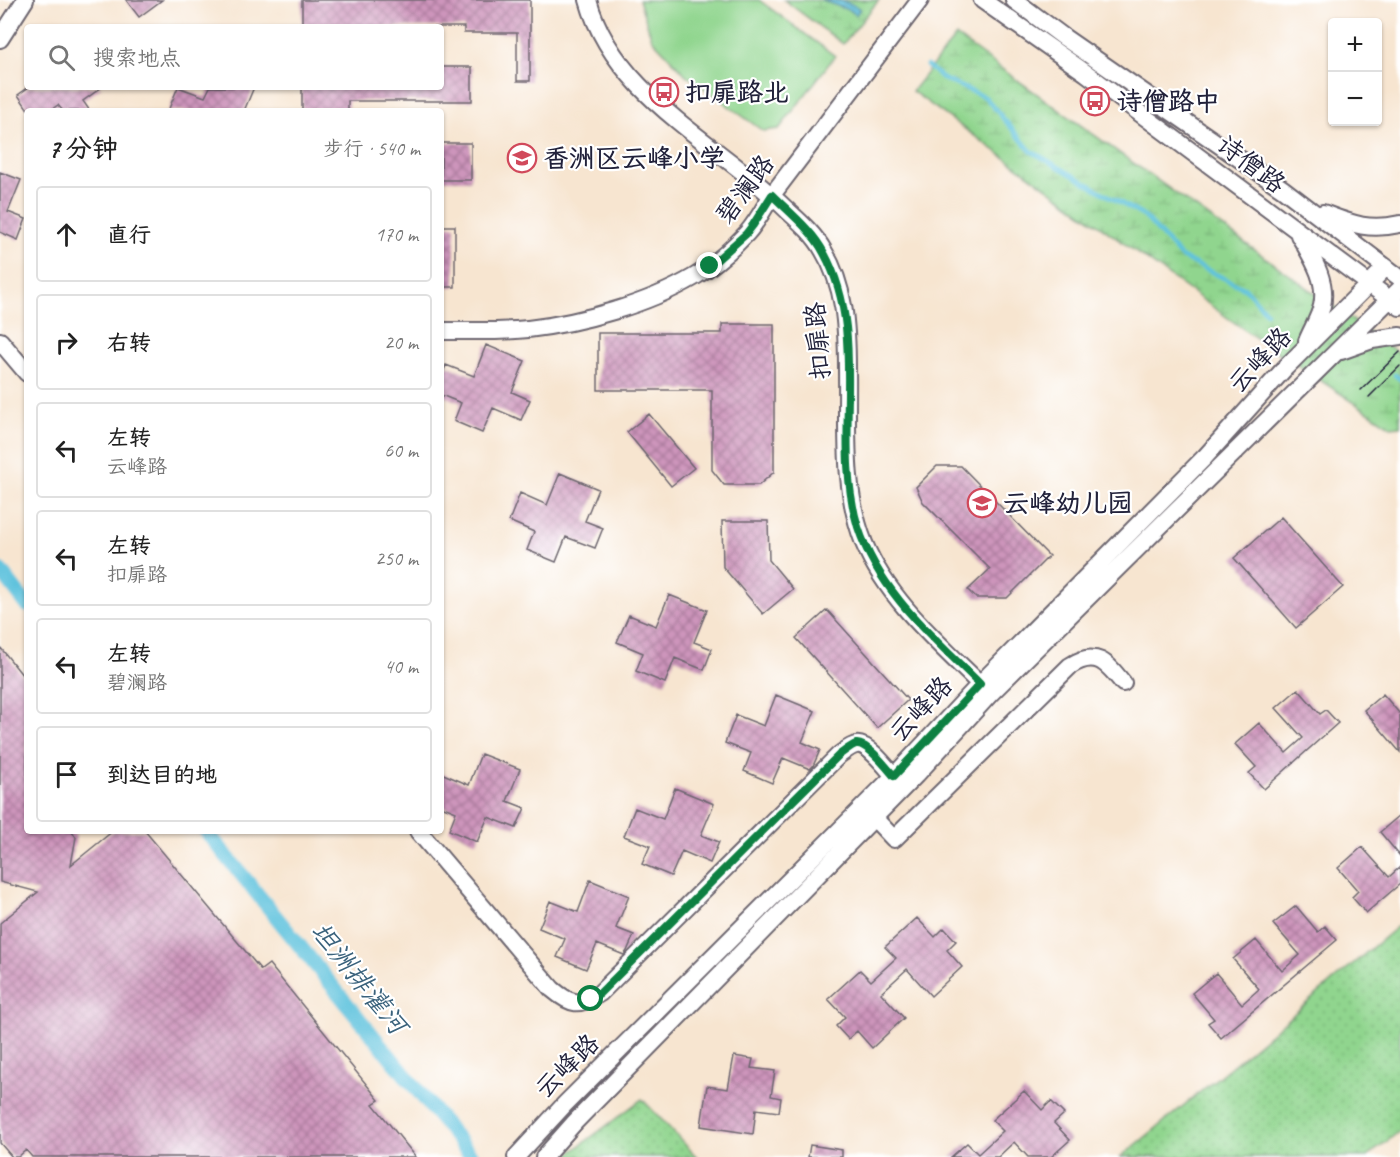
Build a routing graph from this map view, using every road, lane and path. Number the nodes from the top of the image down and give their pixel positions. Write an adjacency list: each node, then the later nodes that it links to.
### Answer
1 (25, 0): 6 (street)
2 (588, 0): 7 (street, 扣扉路)
3 (920, 0): 7 (street, 碧澜路)
4 (982, 0): 10 (street, 诗僧路)
5 (1014, 0): 8 (street, 诗僧路)
6 (0, 39)
7 (772, 195): 15 (street, 碧澜路); 22 (street, 扣扉路)
8 (1304, 205): 9 (street); 11 (street, 诗僧路)
9 (1400, 224)
10 (1296, 229): 13 (street, 诗僧路); 19 (street)
11 (1386, 267): 12 (street, 诗僧路); 13 (street, 云峰路)
12 (1400, 278)
13 (1370, 284): 14 (street, 诗僧路); 19 (street, 云峰路)
14 (1397, 298): 18 (street, 云峰路)
15 (444, 331)
16 (1400, 336): 18 (street)
17 (0, 341): 20 (street)
18 (1338, 352): 22 (street, 云峰路)
19 (1300, 354): 22 (street, 云峰路)
20 (24, 369)
21 (1118, 677): 24 (street)
22 (985, 689): 23 (street, 云峰路); 24 (street, 云峰路)
23 (894, 776): 25 (street); 26 (street, 云峰路)
24 (874, 818): 27 (street, 云峰路)
25 (421, 834)
26 (516, 1157)
27 (544, 1157)

